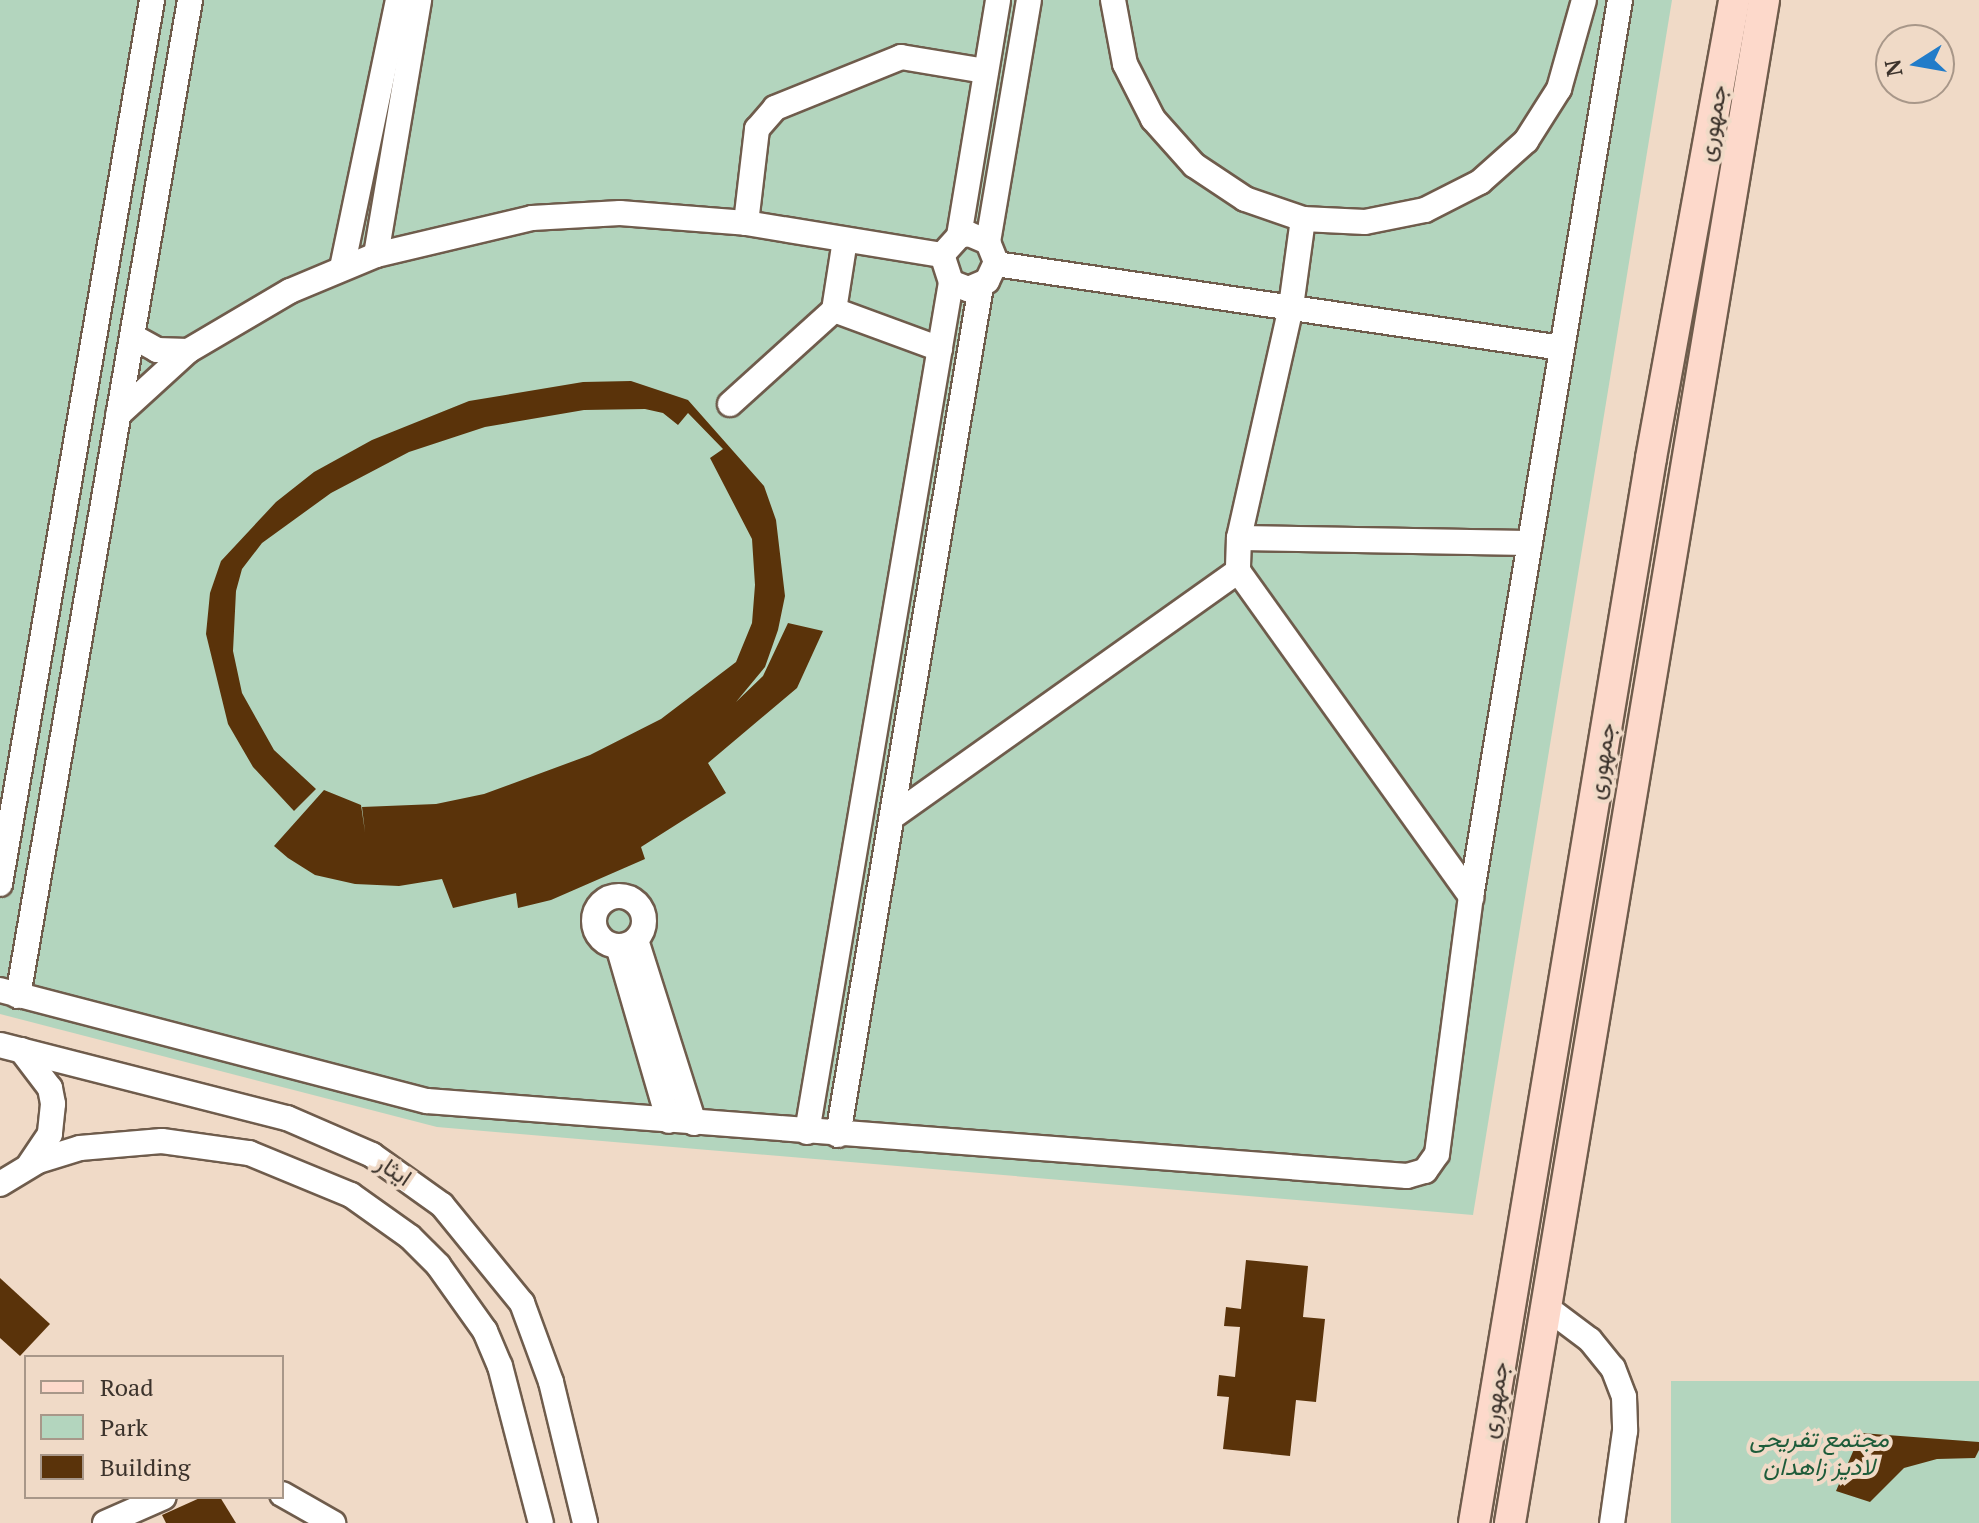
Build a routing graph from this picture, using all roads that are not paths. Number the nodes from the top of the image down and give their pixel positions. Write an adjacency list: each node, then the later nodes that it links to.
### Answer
1 (152, 0): 39 (street)
2 (190, 0): 27 (street)
3 (398, 0): 22 (street)
4 (419, 0): 20 (street)
5 (998, 0): 14 (street)
6 (1029, 0): 19 (street)
7 (1113, 0): 15 (street)
8 (1584, 0): 12 (street)
9 (1620, 0): 13 (street)
10 (1734, 0): 33 (main road, جمهوری)
11 (1764, 0): 34 (main road, جمهوری)
12 (1579, 31): 13 (street); 15 (street)
13 (1614, 36): 28 (street)
14 (986, 71): 16 (street); 17 (street)
15 (1303, 219): 25 (street)
16 (746, 223): 18 (street); 20 (street)
17 (959, 236): 19 (street); 21 (street)
18 (845, 240): 21 (street); 26 (street)
19 (992, 253): 24 (street); 25 (street)
20 (376, 255): 22 (street)
21 (942, 255): 23 (street)
22 (342, 268): 30 (street)
23 (951, 282): 24 (street); 29 (street)
24 (981, 286): 38 (street)
25 (1291, 307): 28 (street); 35 (street)
26 (834, 310): 29 (street); 31 (street)
27 (132, 336): 30 (street); 32 (street)
28 (1562, 348): 36 (street)
29 (940, 349): 45 (street)
30 (188, 351): 32 (street)
31 (730, 404)
32 (118, 415): 42 (street)
33 (1651, 458): 34 (main road); 56 (main road, جمهوری)
34 (1690, 465): 49 (main road, جمهوری)
35 (1239, 538): 36 (street); 37 (street)
36 (1530, 543): 40 (street)
37 (1238, 571): 38 (street); 40 (street)
38 (892, 817): 46 (street)
39 (0, 884)
40 (1471, 897): 46 (street)
41 (627, 943): 44 (street)
42 (9, 993): 44 (street)
43 (10, 1047): 47 (street); 55 (street, ایثار)
44 (681, 1122): 45 (street)
45 (807, 1132): 46 (street)
46 (838, 1135)
47 (28, 1167): 48 (street, ایثار); 54 (street, ایثار)
48 (0, 1184)
49 (1546, 1307): 57 (main road, جمهوری); 58 (street)
50 (284, 1495): 53 (street)
51 (159, 1499): 52 (street)
52 (105, 1523)
53 (333, 1523)
54 (541, 1523)
55 (585, 1523)
56 (1474, 1523)
57 (1510, 1523)
58 (1612, 1523)

